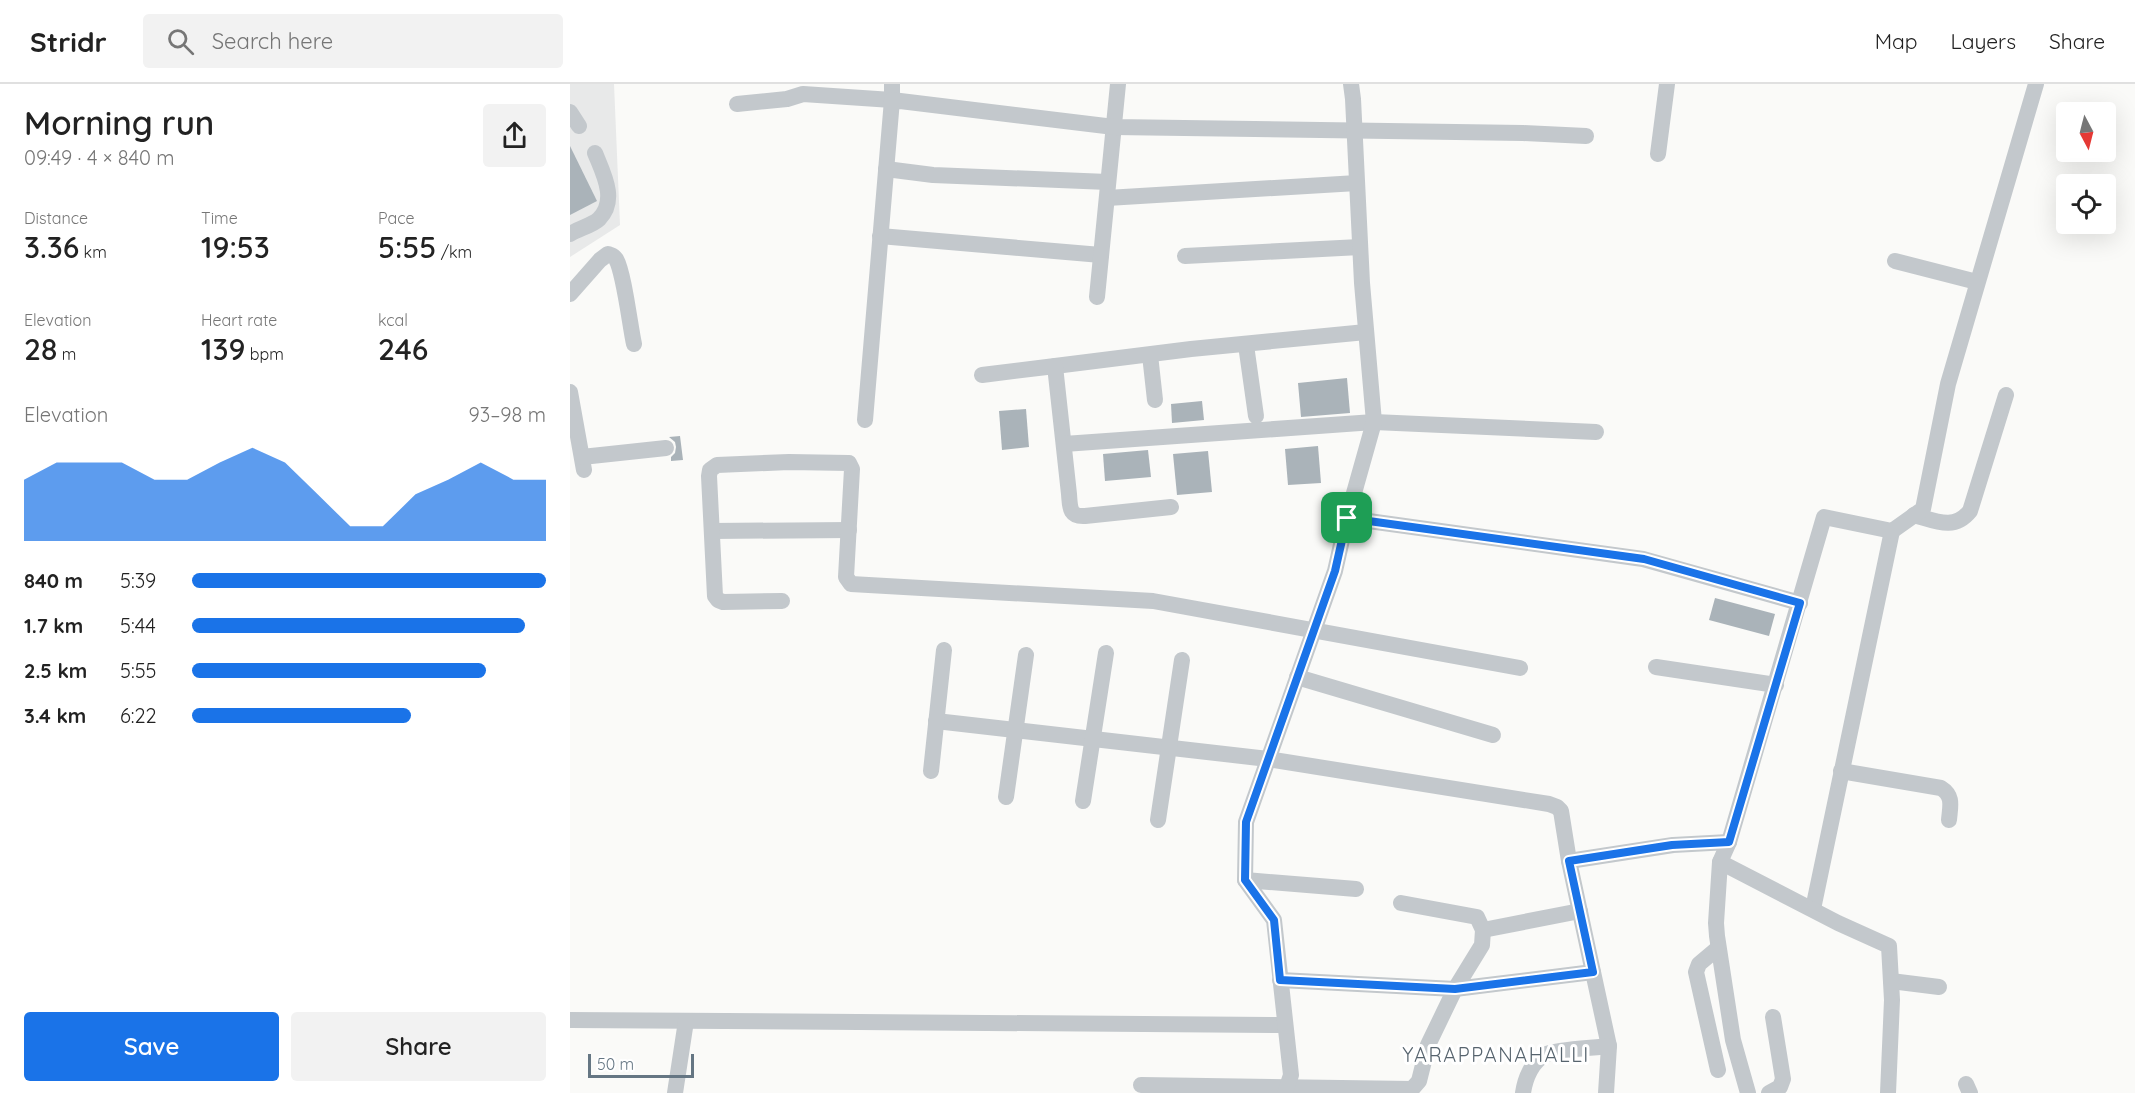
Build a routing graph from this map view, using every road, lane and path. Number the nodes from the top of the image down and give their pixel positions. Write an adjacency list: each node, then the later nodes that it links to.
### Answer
1 (1118, 84): 8 (street)
2 (1351, 84): 9 (street)
3 (1667, 84): 12 (street)
4 (2036, 84): 22 (street)
5 (798, 89): 6 (street); 7 (street)
6 (892, 92): 8 (street); 13 (street)
7 (737, 104)
8 (1114, 127): 9 (street); 15 (street)
9 (1354, 130): 10 (street); 14 (street)
10 (1586, 136)
11 (596, 153): 16 (street)
12 (1658, 153)
13 (886, 169): 15 (street); 17 (street)
14 (1357, 183): 15 (street); 18 (street)
15 (1108, 190): 19 (street)
16 (570, 234)
17 (880, 236): 19 (street); 35 (street)
18 (1360, 247): 20 (street); 25 (street)
19 (1101, 255): 24 (street)
20 (1185, 256)
21 (1895, 261): 22 (street)
22 (1977, 282): 41 (street)
23 (570, 294): 26 (street)
24 (1097, 297)
25 (1366, 332): 27 (street); 36 (street)
26 (634, 344)
27 (1246, 345): 28 (street); 34 (street)
28 (1150, 355): 29 (street); 33 (street)
29 (1055, 366): 30 (street); 38 (street)
30 (982, 375)
31 (570, 392): 39 (street)
32 (2006, 395): 41 (street)
33 (1155, 400)
34 (1256, 416)
35 (865, 420)
36 (1374, 422): 37 (street); 38 (street); 42 (street)
37 (1596, 432)
38 (1064, 444): 40 (street)
39 (666, 448)
40 (1171, 507)
41 (1914, 515): 45 (street)
42 (1347, 518): 47 (street); 48 (street)
43 (849, 530): 44 (street); 44 (street); 48 (street)
44 (712, 531): 46 (street)
45 (1892, 531): 47 (street); 64 (street)
46 (782, 601)
47 (1800, 603): 56 (street)
48 (1314, 629): 54 (street); 55 (street)
49 (944, 650): 57 (street)
50 (1106, 653): 60 (street)
51 (1026, 655): 58 (street)
52 (1182, 660): 61 (street)
53 (1656, 667): 56 (street)
54 (1520, 668)
55 (1297, 677): 59 (street); 62 (street)
56 (1776, 685): 69 (street)
57 (936, 721): 58 (street); 63 (street)
58 (1015, 730): 60 (street); 65 (street)
59 (1493, 735)
60 (1092, 739): 61 (street); 66 (street)
61 (1168, 748): 62 (street); 67 (street)
62 (1268, 759): 70 (street); 72 (street)
63 (931, 771)
64 (1841, 771): 68 (street); 75 (street)
65 (1006, 797)
66 (1083, 801)
67 (1158, 820)
68 (1949, 820)
69 (1729, 842): 70 (street); 71 (street)
70 (1569, 861): 76 (street)
71 (1720, 862): 75 (street); 78 (street)
72 (1245, 880): 73 (street); 80 (street)
73 (1356, 889)
74 (1401, 903): 77 (street)
75 (1813, 909): 81 (street)
76 (1580, 911): 77 (street); 79 (street)
77 (1483, 930): 83 (street)
78 (1719, 948): 89 (street); 96 (street)
79 (1593, 972): 83 (street); 88 (street)
80 (1280, 980): 83 (street); 87 (street)
81 (1891, 981): 82 (street); 98 (street)
82 (1939, 987)
83 (1455, 989): 92 (street)
84 (1773, 1017): 97 (street)
85 (570, 1020): 86 (street)
86 (686, 1021): 87 (street); 93 (street)
87 (1285, 1024): 91 (street)
88 (1609, 1046): 94 (street); 95 (street)
89 (1718, 1070)
90 (1141, 1085): 91 (street)
91 (1286, 1090): 92 (street)
92 (1414, 1091)
93 (675, 1093)
94 (1523, 1093)
95 (1606, 1093)
96 (1748, 1093)
97 (1769, 1093)
98 (1888, 1093)

